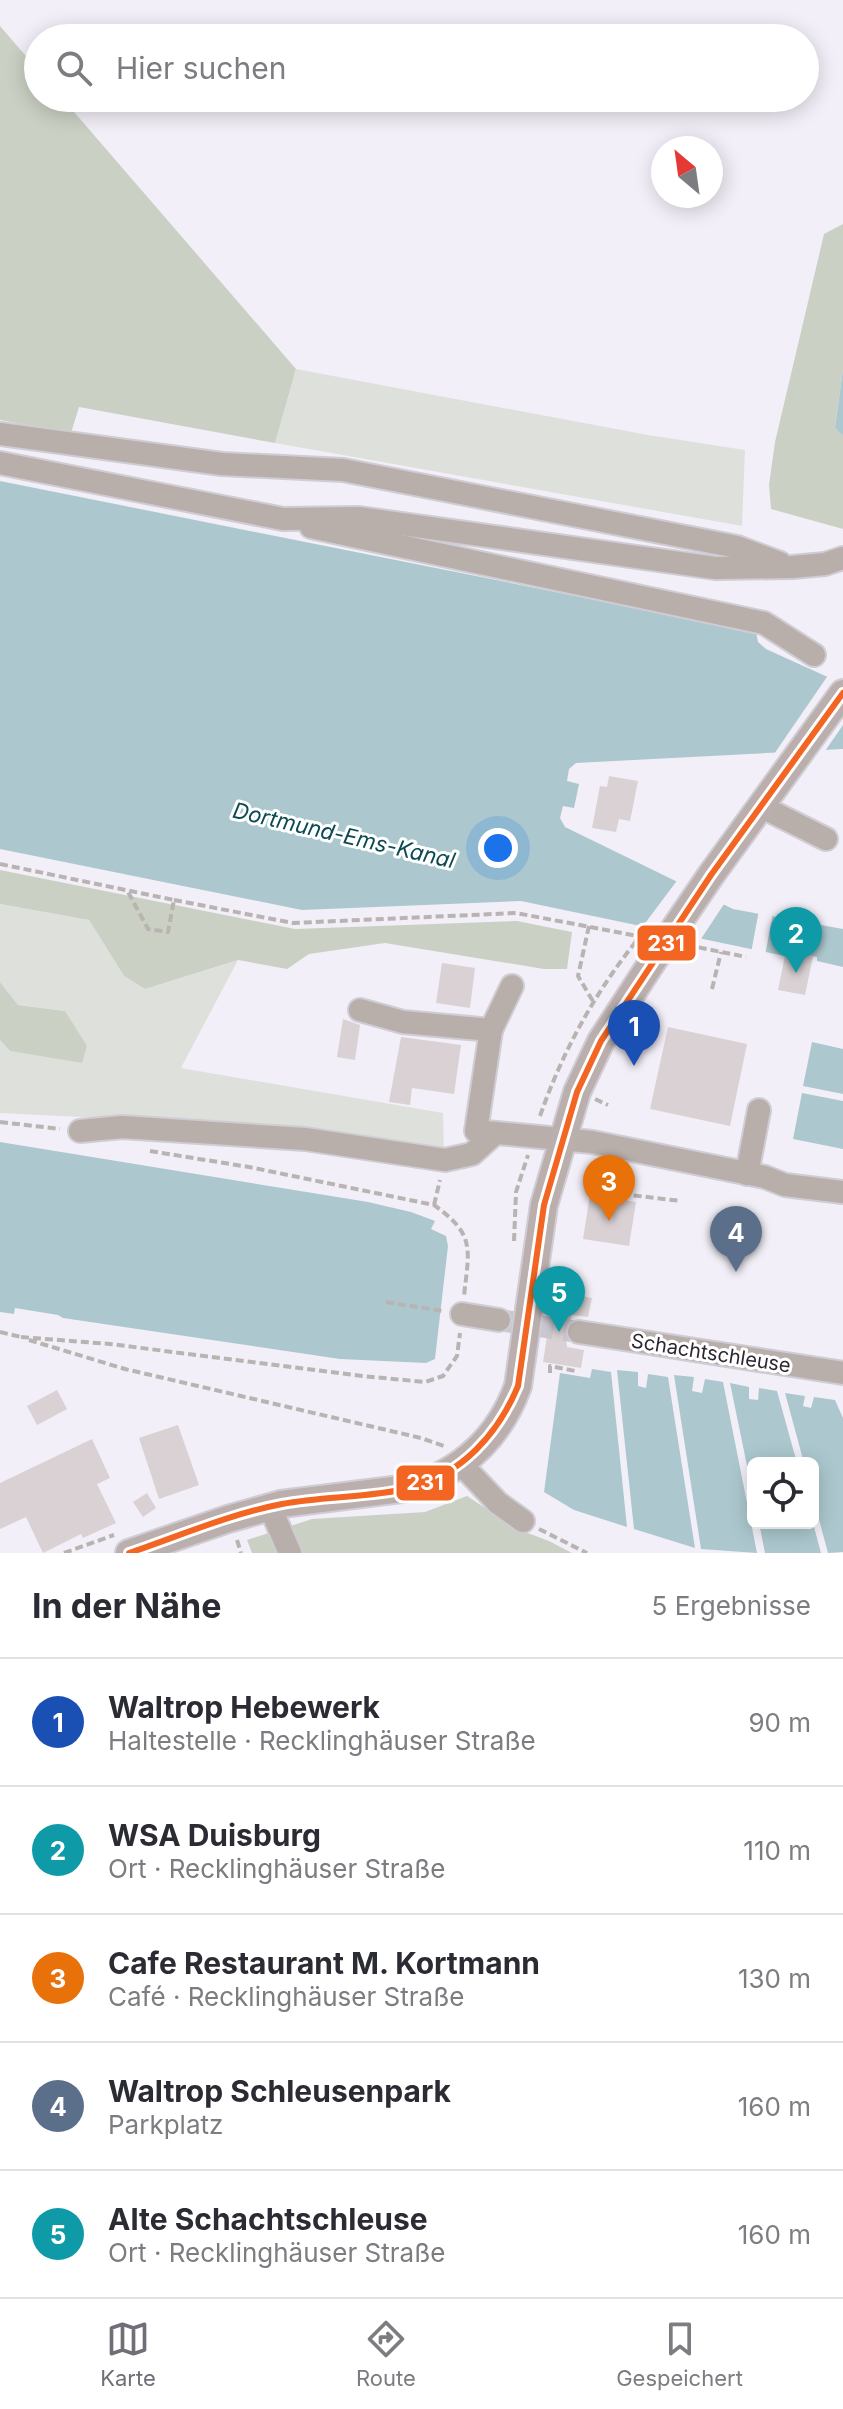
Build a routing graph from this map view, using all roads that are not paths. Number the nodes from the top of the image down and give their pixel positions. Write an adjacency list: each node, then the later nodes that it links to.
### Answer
1 (0, 434): 5 (street)
2 (0, 463): 3 (street)
3 (283, 519): 5 (street); 6 (street)
4 (843, 558): 5 (street)
5 (792, 567)
6 (814, 655)
7 (843, 693): 8 (main road)
8 (762, 807): 9 (street); 16 (main road, bridge)
9 (826, 839)
10 (512, 986): 12 (street)
11 (360, 1010): 12 (street)
12 (491, 1030): 15 (street)
13 (759, 1110): 17 (street)
14 (80, 1131): 15 (street)
15 (493, 1135): 16 (street)
16 (563, 1138): 17 (street); 23 (main road)
17 (747, 1174): 18 (street)
18 (843, 1192)
19 (462, 1314): 20 (street)
20 (499, 1320)
21 (579, 1332): 22 (street, Schachtschleuse)
22 (843, 1373)
23 (455, 1456): 24 (main road); 25 (street)
24 (270, 1507): 26 (main road); 27 (street)
25 (523, 1521)
26 (129, 1553)
27 (290, 1553)

